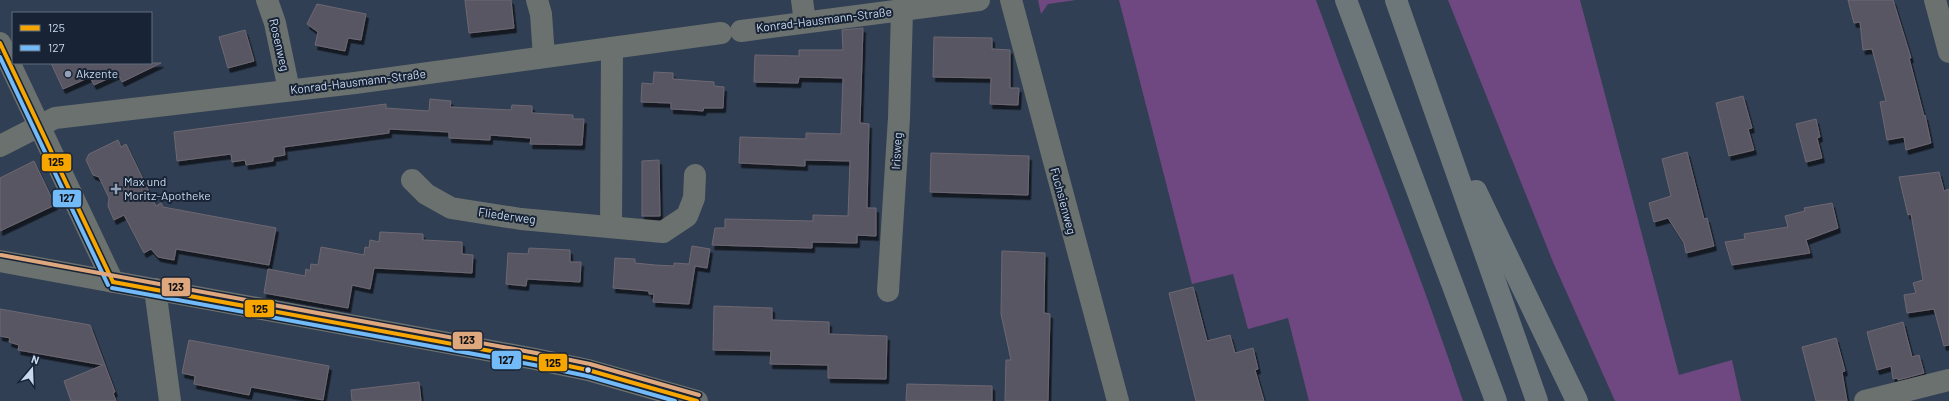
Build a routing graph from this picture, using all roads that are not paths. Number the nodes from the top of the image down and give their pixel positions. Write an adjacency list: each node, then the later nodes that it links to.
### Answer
1 (267, 0): 15 (street, Rosenweg)
2 (538, 0): 14 (street)
3 (802, 0): 10 (street)
4 (979, 0): 9 (street, Konrad-Hausmann-Straße)
5 (1011, 0): 30 (street, Fuchsienweg)
6 (1346, 0): 26 (highway)
7 (1396, 0): 16 (highway)
8 (1935, 0): 13 (street)
9 (902, 11): 10 (street, Konrad-Hausmann-Straße); 25 (street, Irisweg)
10 (805, 22): 12 (street, Konrad-Hausmann-Straße)
11 (0, 43): 17 (street)
12 (612, 48): 14 (street, Konrad-Hausmann-Straße); 21 (street)
13 (1949, 52)
14 (544, 57): 15 (street, Konrad-Hausmann-Straße)
15 (289, 90): 17 (street, Konrad-Hausmann-Straße)
16 (1431, 99): 33 (highway); 34 (highway)
17 (40, 126): 18 (street, Konrad-Hausmann-Straße); 23 (street)
18 (0, 146)
19 (695, 175): 21 (street, Fliederweg)
20 (412, 180): 21 (street, Fliederweg)
21 (612, 227)
22 (0, 261): 23 (street)
23 (113, 282): 24 (street)
24 (156, 290): 28 (street); 29 (street)
25 (888, 291)
26 (1477, 351): 31 (highway); 32 (highway)
27 (1949, 380): 35 (street)
28 (170, 401)
29 (697, 401)
30 (1118, 401)
31 (1483, 401)
32 (1496, 401)
33 (1537, 401)
34 (1577, 401)
35 (1865, 401)

